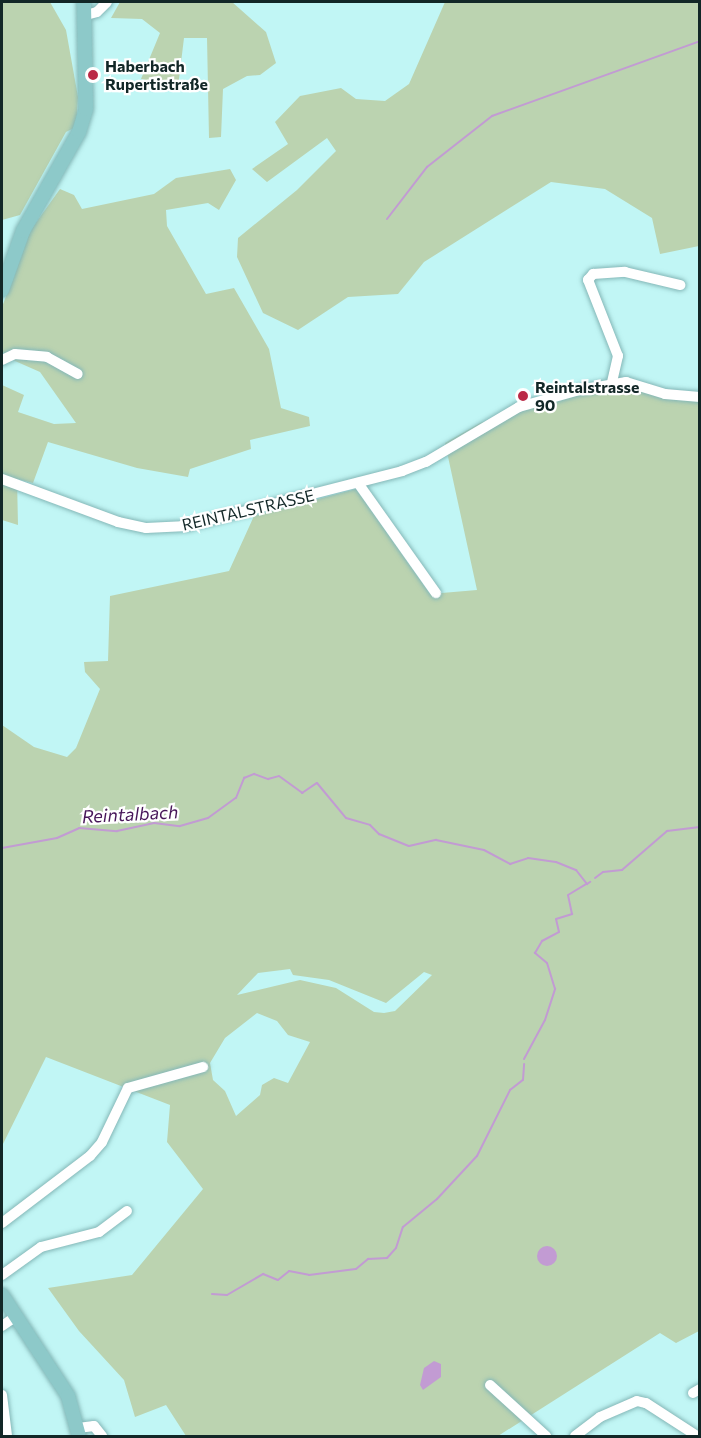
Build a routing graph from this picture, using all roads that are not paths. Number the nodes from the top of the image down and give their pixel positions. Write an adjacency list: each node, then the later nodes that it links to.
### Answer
1 (107, 2): 2 (street)
2 (85, 8): 4 (main road)
3 (680, 285): 7 (street)
4 (2, 290)
5 (2, 360): 6 (street)
6 (78, 374)
7 (612, 382): 8 (street, REINTALSTRASSE); 10 (street, REINTALSTRASSE)
8 (699, 397)
9 (2, 479): 10 (street, REINTALSTRASSE)
10 (358, 483): 11 (street)
11 (436, 593)
12 (203, 1067): 14 (street)
13 (127, 1211): 15 (street)
14 (2, 1223)
15 (2, 1275)
16 (2, 1295): 17 (main road)
17 (15, 1317): 18 (street); 21 (main road)
18 (2, 1326)
19 (490, 1385): 24 (street)
20 (2, 1395): 22 (street)
21 (78, 1432): 23 (street)
22 (7, 1437)
23 (102, 1437)
24 (546, 1437)
25 (575, 1437): 26 (street)
26 (697, 1437)

